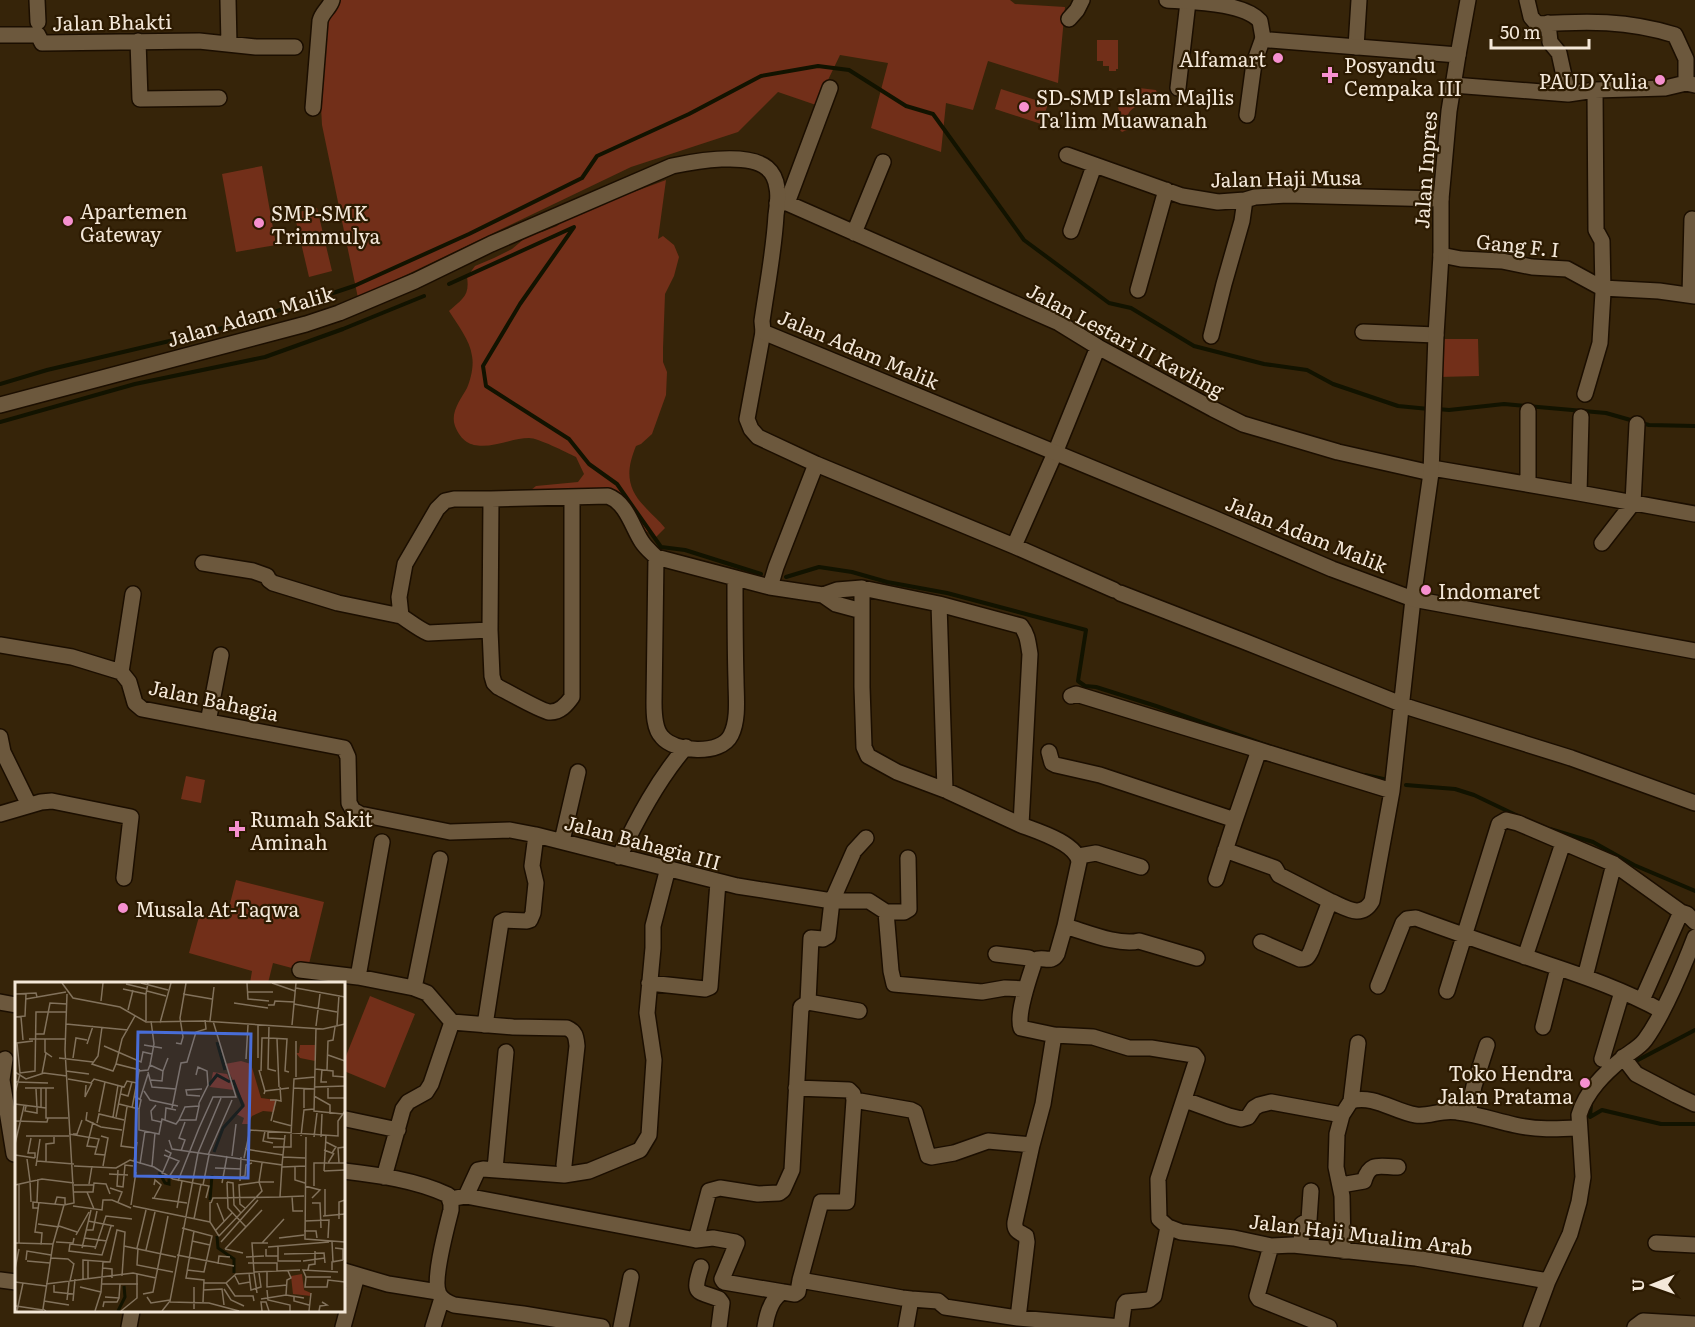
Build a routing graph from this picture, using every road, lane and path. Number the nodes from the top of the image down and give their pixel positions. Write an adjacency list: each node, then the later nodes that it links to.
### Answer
1 (37, 0): 11 (street)
2 (228, 0): 16 (street)
3 (332, 0): 28 (street)
4 (1082, 0): 10 (street)
5 (1167, 0): 9 (street)
6 (1359, 0): 18 (street)
7 (1468, 0): 19 (street, Jalan Inpres)
8 (1527, 0): 12 (street)
9 (1196, 2): 14 (street); 24 (street)
10 (1069, 19)
11 (38, 22)
12 (1548, 23): 20 (street); 26 (street)
13 (0, 35): 15 (street, Jalan Bhakti)
14 (1263, 38): 18 (street); 29 (street)
15 (138, 41): 16 (street, Jalan Bhakti); 27 (street)
16 (229, 44): 17 (street, Jalan Bhakti)
17 (295, 47)
18 (1356, 47): 19 (street)
19 (1458, 55): 22 (street, Jalan Inpres)
20 (1691, 59): 21 (street)
21 (1690, 84): 25 (street)
22 (1453, 85): 26 (street); 34 (street, Jalan Inpres)
23 (830, 88): 36 (street)
24 (1178, 88)
25 (1595, 90): 26 (street); 41 (street)
26 (1568, 94)
27 (219, 98)
28 (313, 108)
29 (1247, 115)
30 (1066, 155): 32 (street, Jalan Haji Musa)
31 (883, 162): 39 (street)
32 (1094, 166): 33 (street, Jalan Haji Musa); 38 (street)
33 (1166, 190): 35 (street, Jalan Haji Musa); 42 (street)
34 (1441, 199): 35 (street, Jalan Haji Musa); 40 (street, Jalan Inpres)
35 (1245, 200): 47 (street)
36 (782, 203): 39 (street, Jalan Lestari II Kavling); 44 (street, Jalan Adam Malik); 50 (street, Jalan Adam Malik)
37 (1692, 219): 43 (street)
38 (1071, 231)
39 (854, 233): 48 (street, Jalan Lestari II Kavling)
40 (1441, 255): 41 (street, Gang F. I); 46 (street, Jalan Inpres)
41 (1602, 288): 43 (street, Gang F. I); 49 (street)
42 (1138, 290)
43 (1693, 296)
44 (763, 332): 54 (street, Jalan Adam Malik); 55 (street)
45 (1363, 332): 46 (street)
46 (1436, 335): 56 (street, Jalan Inpres)
47 (1211, 336)
48 (1098, 347): 54 (street); 56 (street, Jalan Lestari II Kavling)
49 (1585, 394)
50 (0, 405)
51 (1528, 411): 57 (street)
52 (1581, 417): 58 (street)
53 (1637, 424): 61 (street)
54 (1055, 453): 64 (street); 72 (street, Jalan Adam Malik)
55 (816, 464): 64 (street); 68 (street)
56 (1431, 471): 57 (street, Jalan Lestari II Kavling); 72 (street, Jalan Inpres)
57 (1528, 484): 58 (street, Jalan Lestari II Kavling)
58 (1579, 493): 61 (street, Jalan Lestari II Kavling)
59 (572, 498): 60 (street); 65 (street); 76 (street)
60 (491, 499): 75 (street); 76 (street)
61 (1633, 503): 62 (street, Jalan Lestari II Kavling); 63 (street)
62 (1695, 514)
63 (1602, 543)
64 (1014, 546): 82 (street)
65 (656, 557): 67 (street); 85 (street)
66 (203, 563): 75 (street)
67 (735, 578): 68 (street); 85 (street)
68 (770, 587): 71 (street)
69 (862, 588): 71 (street); 73 (street); 74 (street)
70 (133, 594): 80 (street)
71 (823, 595): 74 (street)
72 (1413, 599): 78 (street, Jalan Adam Malik); 82 (street, Jalan Inpres)
73 (939, 604): 89 (street); 96 (street)
74 (862, 611): 89 (street)
75 (401, 616): 76 (street)
76 (490, 630)
77 (0, 645): 80 (street)
78 (1695, 651)
79 (221, 655): 83 (street)
80 (121, 672): 83 (street, Jalan Bahagia)
81 (1071, 696): 86 (street)
82 (1402, 704): 90 (street, Jalan Inpres); 91 (street)
83 (208, 722): 94 (street, Jalan Bahagia)
84 (0, 737): 92 (street)
85 (686, 747): 104 (street)
86 (1259, 750): 90 (street); 95 (street)
87 (1049, 752): 95 (street)
88 (578, 772): 99 (street)
89 (945, 790): 96 (street)
90 (1392, 791): 114 (street, Jalan Inpres)
91 (1695, 803)
92 (29, 805): 93 (street); 110 (street)
93 (0, 814)
94 (385, 819): 97 (street, Jalan Bahagia III)
95 (1235, 820): 102 (street)
96 (1021, 825): 103 (street)
97 (536, 835): 99 (street, Jalan Bahagia III); 144 (street)
98 (866, 838): 113 (street)
99 (562, 841): 104 (street, Jalan Bahagia III)
100 (382, 842): 128 (street)
101 (1563, 843): 107 (street); 119 (street); 123 (street)
102 (1225, 850): 111 (street); 114 (street)
103 (1078, 856): 108 (street); 118 (street)
104 (619, 857): 109 (street, Jalan Bahagia III)
105 (908, 858): 115 (street)
106 (440, 859): 133 (street)
107 (1614, 864): 116 (street); 129 (street)
108 (1141, 867)
109 (668, 868): 112 (street, Jalan Bahagia III); 131 (street)
110 (124, 878)
111 (1216, 879)
112 (718, 882): 113 (street, Jalan Bahagia III); 131 (street)
113 (832, 900): 115 (street, Jalan Bahagia III); 139 (street)
114 (1330, 901): 121 (street)
115 (886, 912): 134 (street)
116 (1681, 912): 117 (street); 137 (street)
117 (1695, 922)
118 (1065, 926): 124 (street); 125 (street)
119 (1465, 937): 123 (street); 132 (street); 135 (street)
120 (1695, 937): 142 (street)
121 (1261, 942)
122 (996, 954): 125 (street)
123 (1525, 957): 126 (street)
124 (1197, 958)
125 (1033, 966): 134 (street)
126 (1558, 968): 129 (street); 145 (street)
127 (300, 970): 130 (street)
128 (358, 976): 130 (street); 133 (street)
129 (1585, 977): 136 (street)
130 (328, 978)
131 (649, 983): 167 (street)
132 (1378, 986)
133 (414, 988): 143 (street)
134 (1026, 989): 146 (street)
135 (1447, 991)
136 (1622, 992): 137 (street); 152 (street)
137 (1642, 1000): 142 (street)
138 (0, 1002): 140 (street)
139 (808, 1002): 141 (street); 153 (street)
140 (15, 1005)
141 (859, 1011)
142 (1662, 1011): 150 (street)
143 (452, 1022): 144 (street); 162 (street)
144 (485, 1025): 165 (street)
145 (1543, 1027)
146 (1054, 1035): 155 (street); 163 (street)
147 (1358, 1043): 156 (street)
148 (1487, 1044): 158 (street)
149 (506, 1052): 167 (street)
150 (1623, 1057): 157 (street); 161 (street)
151 (5, 1059): 164 (street)
152 (1602, 1059)
153 (796, 1088): 154 (street); 174 (street)
154 (854, 1100): 163 (street); 184 (street)
155 (1185, 1100): 159 (street); 173 (street)
156 (1350, 1101): 158 (street); 159 (street)
157 (1695, 1104)
158 (1468, 1113): 161 (street)
159 (1342, 1115): 170 (street)
160 (346, 1119): 162 (street)
161 (1579, 1128): 186 (street)
162 (398, 1130): 169 (street)
163 (1032, 1145): 194 (street)
164 (10, 1155)
165 (564, 1165)
166 (1398, 1167): 170 (street)
167 (495, 1169): 172 (street)
168 (345, 1171): 169 (street)
169 (384, 1177): 172 (street)
170 (1341, 1185): 179 (street)
171 (1311, 1191): 178 (street)
172 (458, 1198): 174 (street); 189 (street)
173 (1168, 1227): 177 (street, Jalan Haji Mualim Arab); 196 (street)
174 (696, 1240): 188 (street)
175 (1656, 1243): 176 (street)
176 (1695, 1245)
177 (1271, 1246): 178 (street, Jalan Haji Mualim Arab); 195 (street)
178 (1301, 1246): 179 (street, Jalan Haji Mualim Arab)
179 (1343, 1251): 186 (street, Jalan Haji Mualim Arab)
180 (700, 1267): 203 (street)
181 (345, 1271): 189 (street)
182 (631, 1277): 202 (street)
183 (0, 1280): 187 (street)
184 (800, 1280): 188 (street); 190 (street)
185 (349, 1281): 193 (street)
186 (1548, 1281): 207 (street)
187 (15, 1282)
188 (783, 1292): 204 (street)
189 (440, 1295): 200 (street); 201 (street)
190 (906, 1298): 194 (street); 205 (street)
191 (132, 1312): 198 (street)
192 (345, 1312): 199 (street)
193 (345, 1312)
194 (1018, 1318): 196 (street)
195 (1296, 1321): 206 (street)
196 (1041, 1323)
197 (1694, 1325): 208 (street)
198 (129, 1327)
199 (343, 1327)
200 (433, 1327)
201 (601, 1327)
202 (621, 1327)
203 (718, 1327)
204 (765, 1327)
205 (906, 1327)
206 (1329, 1327)
207 (1531, 1327)
208 (1635, 1327)

